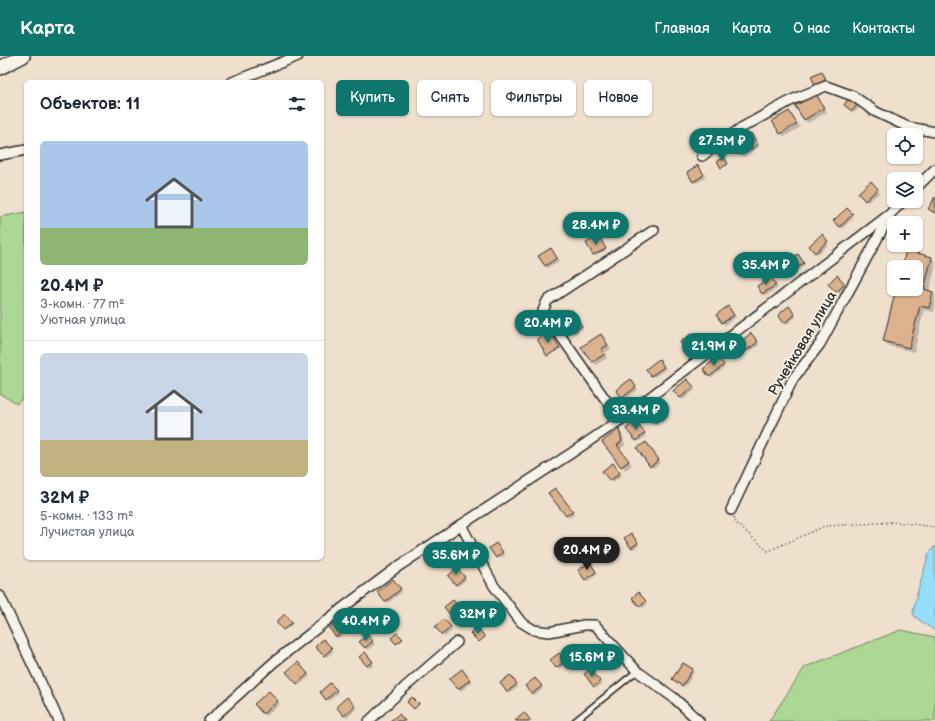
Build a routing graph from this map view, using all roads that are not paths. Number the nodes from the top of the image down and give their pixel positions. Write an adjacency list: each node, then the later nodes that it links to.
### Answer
1 (23, 56): 3 (main road)
2 (298, 56): 4 (street)
3 (0, 66)
4 (237, 80)
5 (935, 132): 8 (street)
6 (24, 150): 7 (street)
7 (0, 156)
8 (702, 156)
9 (935, 169): 10 (street)
10 (923, 181)
11 (896, 208): 12 (street)
12 (890, 214): 14 (street); 15 (street, Ручейковая улица)
13 (654, 230): 14 (street)
14 (620, 420): 16 (street)
15 (731, 510)
16 (461, 525): 19 (street); 21 (street)
17 (0, 596): 20 (street)
18 (457, 642): 22 (street)
19 (637, 671): 23 (lane); 24 (street)
20 (59, 721)
21 (209, 721)
22 (369, 721)
23 (575, 721)
24 (699, 721)

